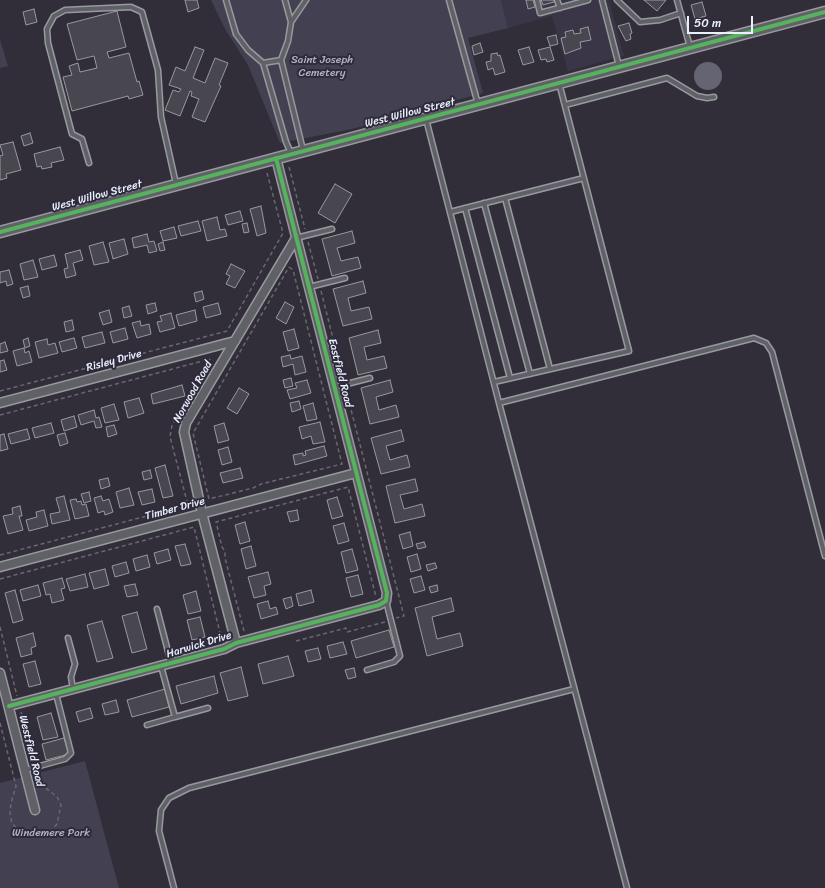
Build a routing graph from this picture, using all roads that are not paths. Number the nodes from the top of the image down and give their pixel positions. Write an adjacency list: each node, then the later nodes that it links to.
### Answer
1 (226, 0): 18 (lane)
2 (285, 0): 15 (lane)
3 (306, 0): 15 (lane)
4 (449, 0): 22 (lane)
5 (537, 0): 12 (lane)
6 (558, 0): 12 (lane)
7 (588, 0): 11 (lane)
8 (602, 0): 19 (lane)
9 (617, 0): 14 (lane)
10 (678, 0): 14 (lane)
11 (581, 1): 12 (lane)
12 (560, 8)
13 (825, 12): 16 (street, West Willow Street)
14 (681, 13): 16 (lane)
15 (291, 22): 17 (lane)
16 (690, 48): 19 (street, West Willow Street)
17 (281, 60): 18 (lane); 25 (lane)
18 (263, 63): 26 (lane)
19 (620, 66): 20 (street, West Willow Street)
20 (559, 83): 22 (street, West Willow Street); 23 (lane)
21 (714, 97): 23 (lane)
22 (478, 105): 24 (street, West Willow Street)
23 (565, 105): 29 (lane)
24 (426, 119): 25 (street, West Willow Street); 34 (lane)
25 (303, 150): 26 (street, West Willow Street)
26 (291, 154): 27 (street, West Willow Street)
27 (276, 158): 30 (street, West Willow Street); 37 (street, Eastfield Road)
28 (89, 163): 30 (lane)
29 (584, 178): 31 (lane); 41 (lane)
30 (176, 184): 36 (street, West Willow Street)
31 (505, 198): 32 (lane); 41 (lane)
32 (484, 203): 33 (lane); 42 (lane)
33 (465, 208): 34 (lane); 44 (lane)
34 (450, 212): 45 (lane)
35 (332, 228): 37 (lane)
36 (0, 232)
37 (296, 238): 39 (street, Eastfield Road); 40 (street, Norwood Road)
38 (345, 278): 39 (lane)
39 (309, 287): 46 (street, Eastfield Road)
40 (235, 341): 47 (street, Risley Drive); 50 (street, Norwood Road)
41 (550, 369): 42 (lane)
42 (530, 374): 44 (lane)
43 (370, 378): 46 (lane)
44 (510, 378): 45 (lane)
45 (494, 382): 48 (lane)
46 (334, 387): 49 (street, Eastfield Road)
47 (0, 403)
48 (499, 403): 51 (lane); 62 (lane)
49 (356, 472): 50 (street, Timber Drive); 53 (street, Eastfield Road)
50 (202, 513): 52 (street, Timber Drive); 56 (street, Norwood Road)
51 (825, 556)
52 (0, 567)
53 (387, 597): 56 (street, Harwick Drive); 59 (lane)
54 (157, 609): 57 (lane)
55 (68, 638): 61 (lane)
56 (236, 643): 57 (street, Harwick Drive)
57 (171, 663): 58 (street, Harwick Drive)
58 (161, 665): 61 (street, Harwick Drive); 66 (lane)
59 (367, 670)
60 (0, 673): 64 (street, Westfield Road)
61 (73, 689): 63 (street, Harwick Drive)
62 (574, 689): 70 (lane); 71 (lane)
63 (56, 694): 64 (street, Harwick Drive); 68 (lane)
64 (8, 706): 68 (street, Westfield Road)
65 (208, 708): 66 (lane)
66 (175, 717): 67 (lane)
67 (147, 725)
68 (25, 770): 69 (street, Westfield Road)
69 (35, 810)
70 (174, 888)
71 (627, 888)

